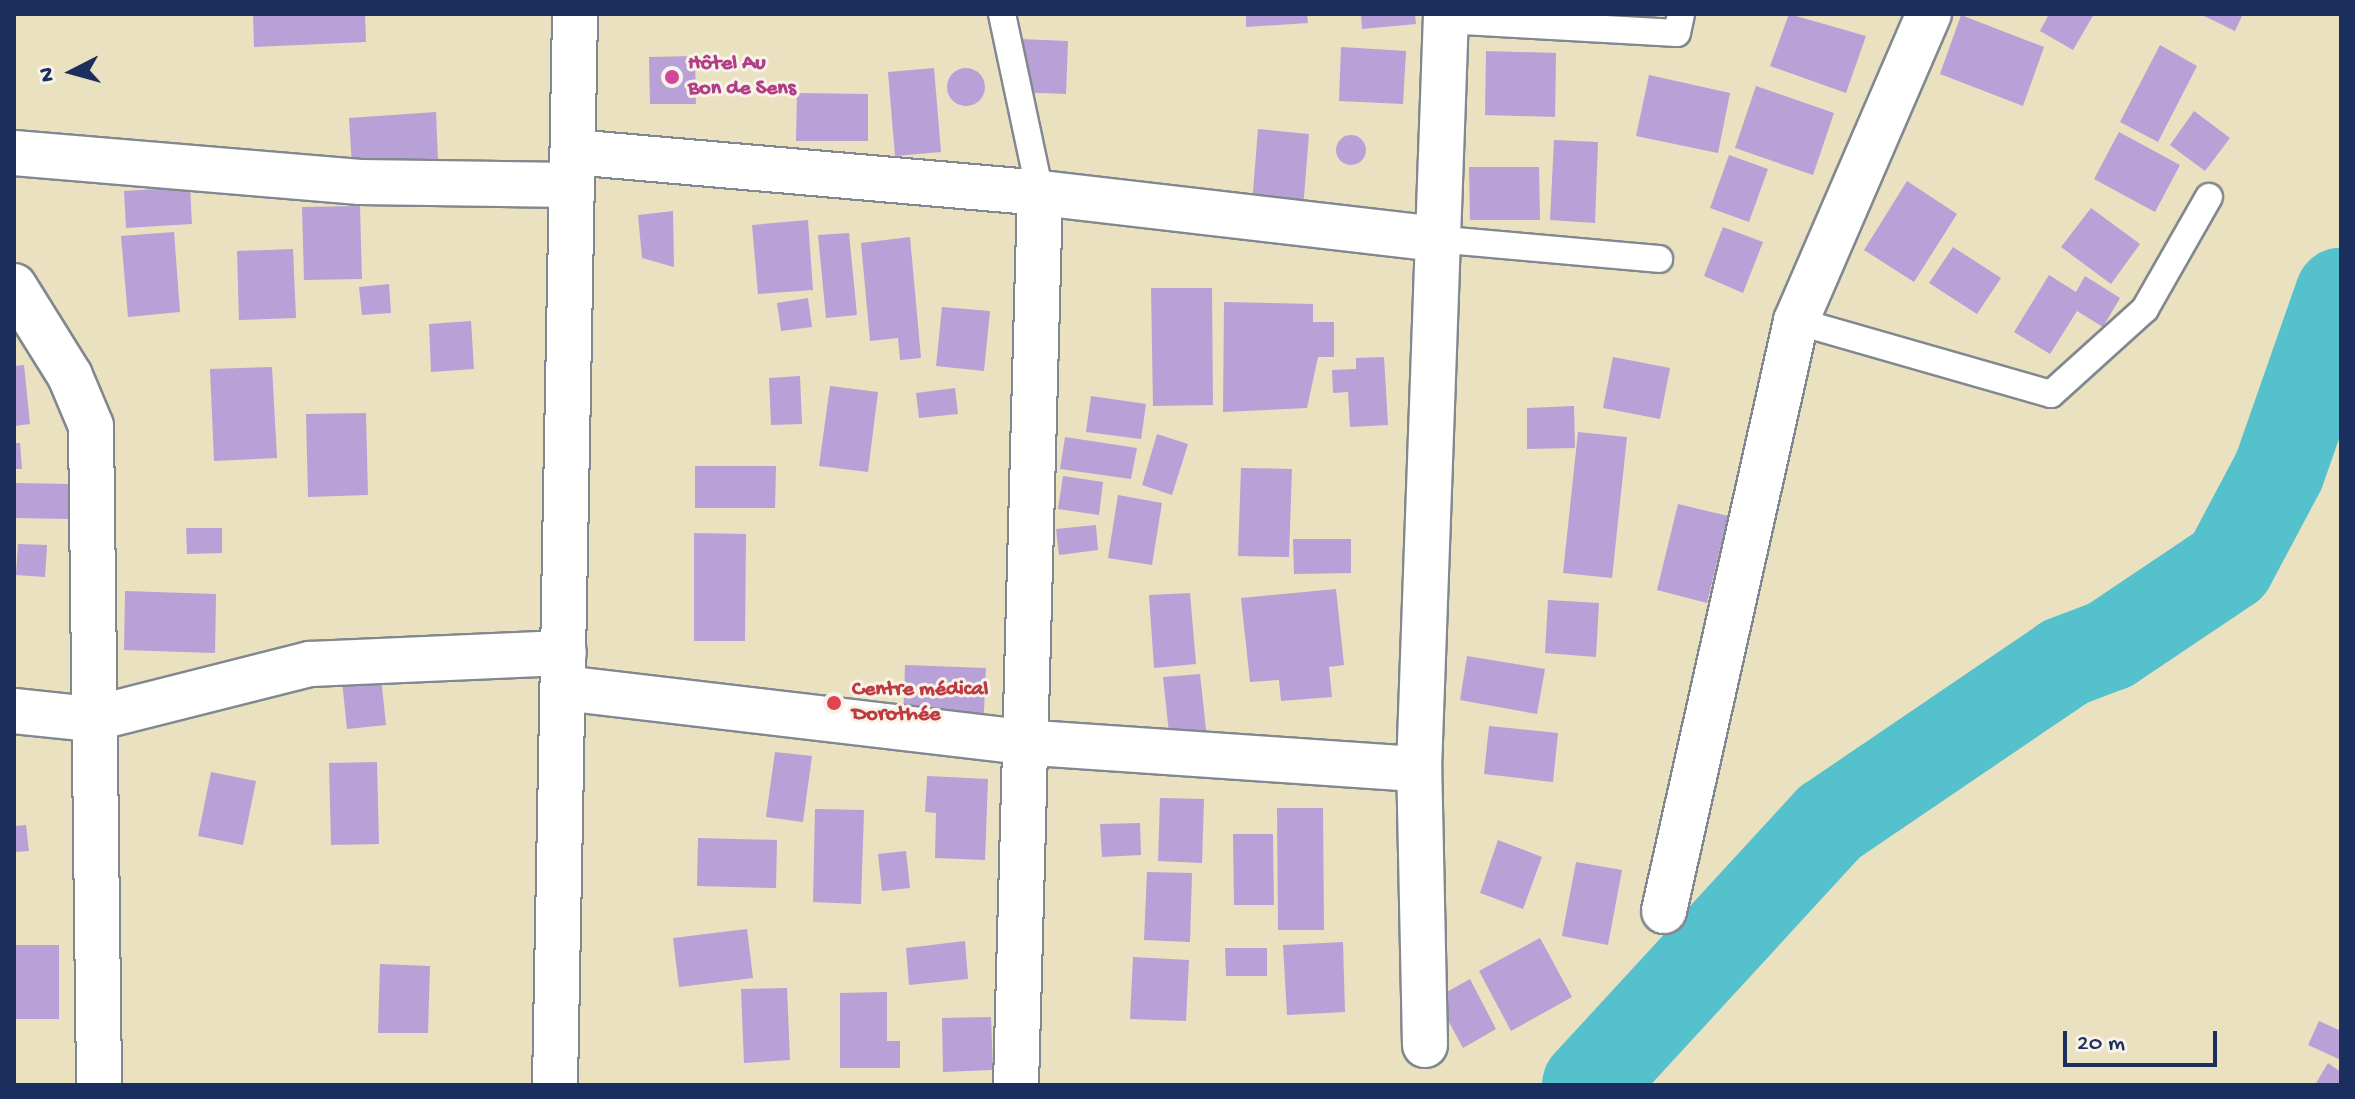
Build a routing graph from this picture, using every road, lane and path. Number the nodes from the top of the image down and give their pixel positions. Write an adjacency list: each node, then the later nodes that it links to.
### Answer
1 (575, 14): 7 (street)
2 (1002, 14): 8 (lane)
3 (1681, 14): 5 (lane)
4 (1929, 14): 13 (street)
5 (1446, 17): 10 (street)
6 (14, 153): 7 (street)
7 (572, 168): 8 (street); 14 (street)
8 (1040, 193): 10 (street); 17 (street)
9 (2209, 197): 13 (lane)
10 (1435, 239): 11 (lane); 18 (street)
11 (1659, 259)
12 (14, 286): 16 (street)
13 (1796, 321): 19 (street)
14 (564, 671): 16 (street); 17 (street); 22 (street)
15 (14, 711): 16 (street)
16 (92, 719): 21 (street)
17 (1020, 742): 18 (street); 23 (street)
18 (1419, 769): 20 (street)
19 (1664, 911)
20 (1425, 1045)
21 (99, 1085)
22 (555, 1085)
23 (1016, 1085)

